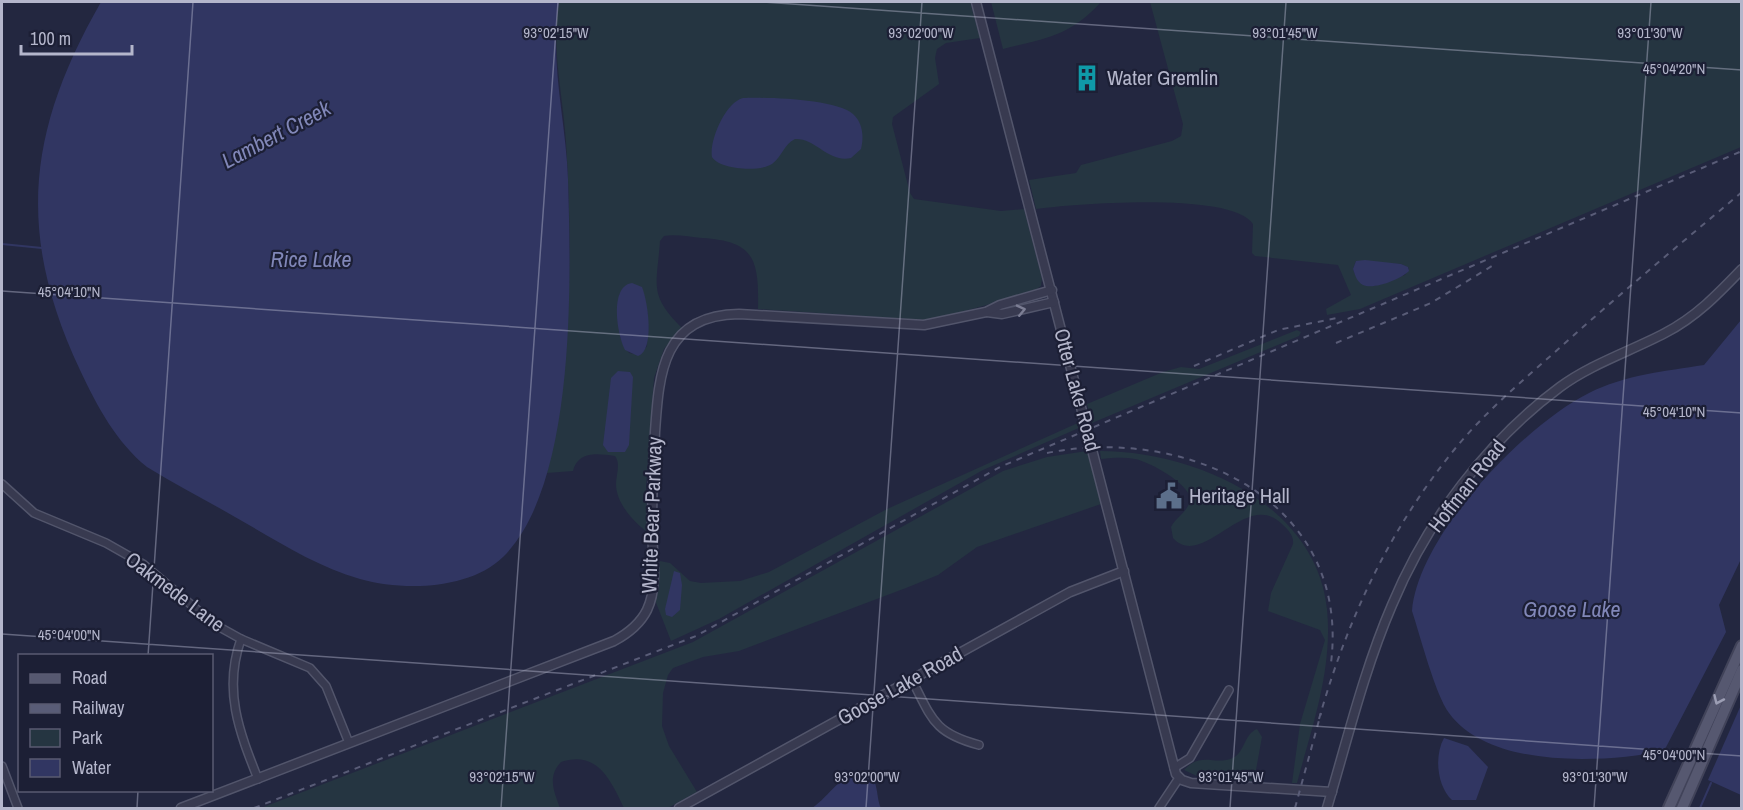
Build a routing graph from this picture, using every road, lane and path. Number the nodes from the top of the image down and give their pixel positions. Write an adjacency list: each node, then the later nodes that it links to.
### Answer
1 (976, 2): 3 (street, Otter Lake Road)
2 (1742, 270): 19 (street, Hoffman Road)
3 (1052, 291): 4 (street, Otter Lake Road); 5 (street, White Bear Parkway)
4 (1054, 302): 5 (street, White Bear Parkway, one-way to 4); 7 (street, Otter Lake Road)
5 (986, 312): 13 (street, White Bear Parkway)
6 (2, 484): 8 (street, Oakmede Lane)
7 (1124, 570): 11 (street, Goose Lake Road); 16 (street, Otter Lake Road)
8 (241, 639): 13 (street, Oakmede Lane); 18 (street)
9 (1742, 646): 25 (main road, one-way to 25)
10 (1742, 670): 26 (main road)
11 (912, 680): 14 (street); 22 (street, Goose Lake Road)
12 (1229, 690): 16 (street)
13 (349, 743): 18 (street, White Bear Parkway)
14 (979, 745)
15 (2, 766): 20 (street)
16 (1174, 768): 17 (street, Otter Lake Road)
17 (1179, 778): 19 (street); 23 (street)
18 (258, 779): 21 (street, White Bear Parkway)
19 (1332, 792): 24 (street, Hoffman Road)
20 (18, 808)
21 (181, 808)
22 (679, 808)
23 (1159, 808)
24 (1327, 808)
25 (1669, 808)
26 (1682, 808)

